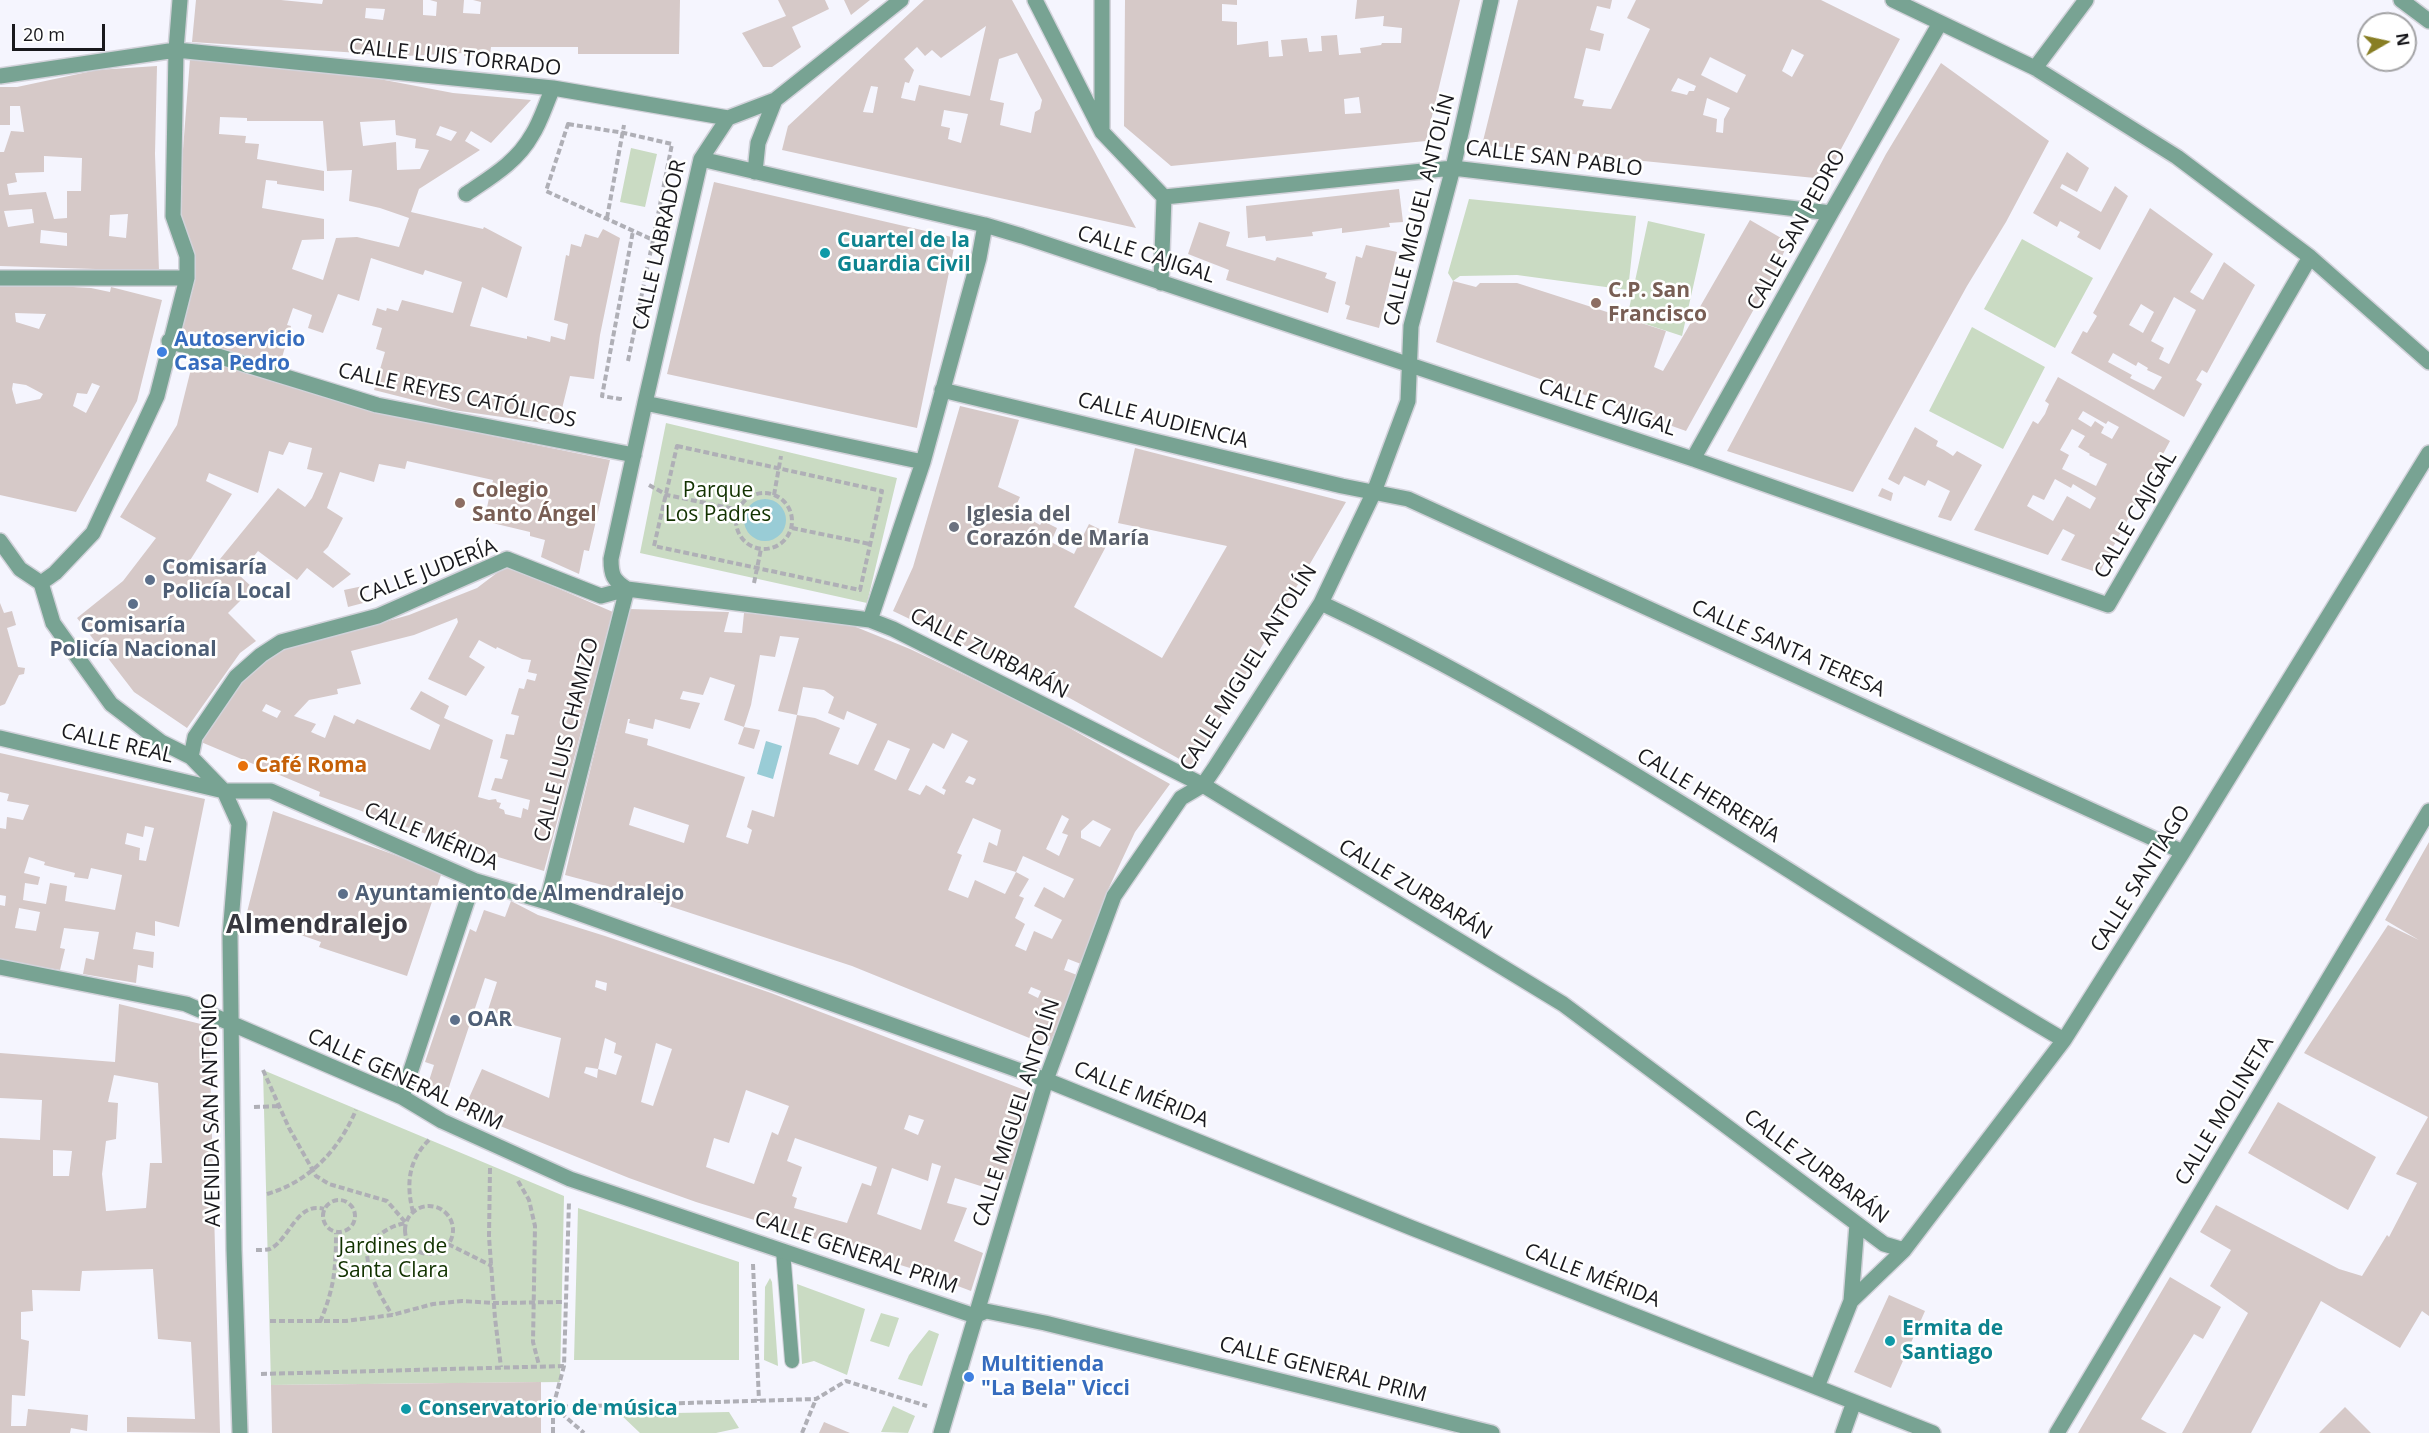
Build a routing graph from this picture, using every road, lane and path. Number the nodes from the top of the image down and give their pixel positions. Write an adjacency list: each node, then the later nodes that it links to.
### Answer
1 (180, 0): 11 (street)
2 (901, 0): 15 (street)
3 (1035, 0): 18 (street)
4 (1102, 0): 18 (street)
5 (1491, 0): 21 (street, CALLE MIGUEL ANTOLÍN)
6 (1893, 0): 10 (street)
7 (2086, 0): 12 (street)
8 (2401, 0): 9 (street)
9 (2429, 21)
10 (1940, 23): 12 (street); 25 (street, CALLE SAN PEDRO)
11 (176, 50): 13 (street, CALLE LUIS TORRADO); 14 (street, CALLE LUIS TORRADO); 32 (street)
12 (2035, 68): 30 (street)
13 (0, 76)
14 (553, 88): 16 (street, CALLE LUIS TORRADO); 23 (street)
15 (775, 100): 16 (street); 22 (street)
16 (728, 118): 20 (street, CALLE LABRADOR)
17 (624, 125): 19 (path)
18 (1102, 132): 24 (street)
19 (624, 133): 26 (path); 26 (path); 29 (path)
20 (700, 159): 22 (street, CALLE CAJIGAL); 40 (street, CALLE LABRADOR)
21 (1453, 168): 24 (street, CALLE SAN PABLO); 25 (street, CALLE SAN PABLO); 36 (street, CALLE MIGUEL ANTOLÍN)
22 (755, 172): 27 (street, CALLE CAJIGAL)
23 (466, 194)
24 (1164, 197): 33 (street)
25 (1831, 213): 44 (street, CALLE SAN PEDRO)
26 (607, 218): 28 (path)
27 (985, 225): 33 (street, CALLE CAJIGAL); 39 (street)
28 (633, 231): 29 (path); 38 (path)
29 (653, 240): 37 (path)
30 (2310, 257): 35 (street); 44 (street, CALLE CAJIGAL)
31 (0, 278): 32 (street)
32 (187, 278): 34 (street)
33 (1161, 283): 36 (street, CALLE CAJIGAL)
34 (169, 341): 43 (street, CALLE REYES CATÓLICOS); 57 (street)
35 (2429, 362)
36 (1409, 364): 44 (street, CALLE CAJIGAL); 48 (street, CALLE MIGUEL ANTOLÍN)
37 (627, 365)
38 (622, 388)
39 (942, 390): 45 (street); 48 (street, CALLE AUDIENCIA)
40 (645, 403): 41 (street); 43 (street, CALLE LABRADOR)
41 (786, 432): 45 (street); 46 (path)
42 (2429, 453): 67 (street, CALLE SANTIAGO)
43 (634, 455): 47 (street, CALLE LABRADOR)
44 (1693, 459)
45 (923, 462): 61 (street)
46 (779, 467): 49 (path); 50 (path); 54 (path)
47 (630, 476): 49 (path); 58 (street, CALLE LABRADOR)
48 (1374, 492): 59 (street, CALLE MIGUEL ANTOLÍN); 67 (street, CALLE SANTA TERESA)
49 (667, 495): 51 (path); 56 (path)
50 (774, 495): 51 (path); 52 (path)
51 (739, 510): 55 (path)
52 (792, 528): 54 (path); 55 (path)
53 (0, 541): 57 (street)
54 (870, 544): 56 (path)
55 (761, 549): 56 (path)
56 (757, 568): 60 (path)
57 (41, 583): 63 (street, AVENIDA SAN ANTONIO)
58 (627, 589): 60 (street, CALLE JUDERÍA); 63 (street, CALLE JUDERÍA); 69 (street, CALLE LUIS CHAMIZO)
59 (1321, 603): 64 (street, CALLE MIGUEL ANTOLÍN); 72 (street, CALLE HERRERÍA)
60 (749, 605): 61 (street, CALLE ZURBARÁN)
61 (870, 620): 64 (street, CALLE ZURBARÁN)
62 (0, 738): 65 (street, CALLE REAL)
63 (191, 757): 65 (street, AVENIDA SAN ANTONIO)
64 (1203, 785): 74 (street, CALLE MIGUEL ANTOLÍN); 86 (street, CALLE ZURBARÁN)
65 (224, 791): 68 (street, CALLE MÉRIDA); 71 (street, AVENIDA SAN ANTONIO)
66 (2429, 811): 120 (street, CALLE MOLINETA)
67 (2183, 852): 72 (street, CALLE SANTIAGO)
68 (476, 881): 69 (street, CALLE MÉRIDA); 75 (street)
69 (547, 902): 74 (street, CALLE MÉRIDA)
70 (0, 967): 71 (street, CALLE GENERAL PRIM)
71 (232, 1026): 75 (street, CALLE GENERAL PRIM); 90 (street, AVENIDA SAN ANTONIO)
72 (2064, 1040): 92 (street, CALLE SANTIAGO)
73 (263, 1071): 79 (path)
74 (1046, 1080): 98 (street, CALLE MIGUEL ANTOLÍN); 106 (street, CALLE MÉRIDA)
75 (402, 1097): 81 (street, CALLE GENERAL PRIM)
76 (356, 1110): 79 (path)
77 (430, 1140): 84 (path)
78 (490, 1165): 93 (path)
79 (312, 1172): 82 (path); 85 (path)
80 (515, 1175): 102 (path)
81 (570, 1179): 88 (street, CALLE GENERAL PRIM); 95 (path)
82 (267, 1194)
83 (324, 1209): 87 (path); 87 (path); 90 (path)
84 (413, 1212): 85 (path); 89 (path)
85 (406, 1223): 89 (path); 97 (path)
86 (1857, 1224): 92 (street, CALLE ZURBARÁN); 94 (street, CALLE SANTIAGO)
87 (336, 1233): 100 (path)
88 (752, 1240): 91 (street, CALLE GENERAL PRIM); 108 (path)
89 (448, 1244): 93 (path)
90 (234, 1250): 105 (street, AVENIDA SAN ANTONIO)
91 (783, 1251): 98 (street, CALLE GENERAL PRIM); 101 (lane)
92 (1904, 1251): 94 (street, CALLE SANTIAGO)
93 (492, 1266): 96 (path)
94 (1851, 1300): 106 (street, CALLE SANTIAGO)
95 (564, 1302): 96 (path); 103 (path)
96 (494, 1303): 97 (path); 104 (path)
97 (392, 1315): 100 (path)
98 (975, 1316): 111 (street, CALLE MIGUEL ANTOLÍN); 117 (street, CALLE GENERAL PRIM)
99 (270, 1321): 100 (path)
100 (320, 1322)
101 (792, 1361)
102 (539, 1365): 103 (path); 104 (path)
103 (564, 1366): 110 (path)
104 (501, 1367): 105 (path)
105 (239, 1376): 112 (street, AVENIDA SAN ANTONIO)
106 (1817, 1387): 109 (street, CALLE MÉRIDA)
107 (816, 1399): 108 (path); 111 (path); 115 (path)
108 (759, 1401): 110 (path)
109 (1854, 1402): 118 (street); 119 (street, CALLE MÉRIDA)
110 (553, 1407): 113 (path); 114 (path)
111 (946, 1412): 116 (street, CALLE MIGUEL ANTOLÍN)
112 (240, 1433)
113 (553, 1433)
114 (584, 1433)
115 (802, 1433)
116 (941, 1433)
117 (1492, 1433)
118 (1843, 1433)
119 (1933, 1433)
120 (2056, 1433)

